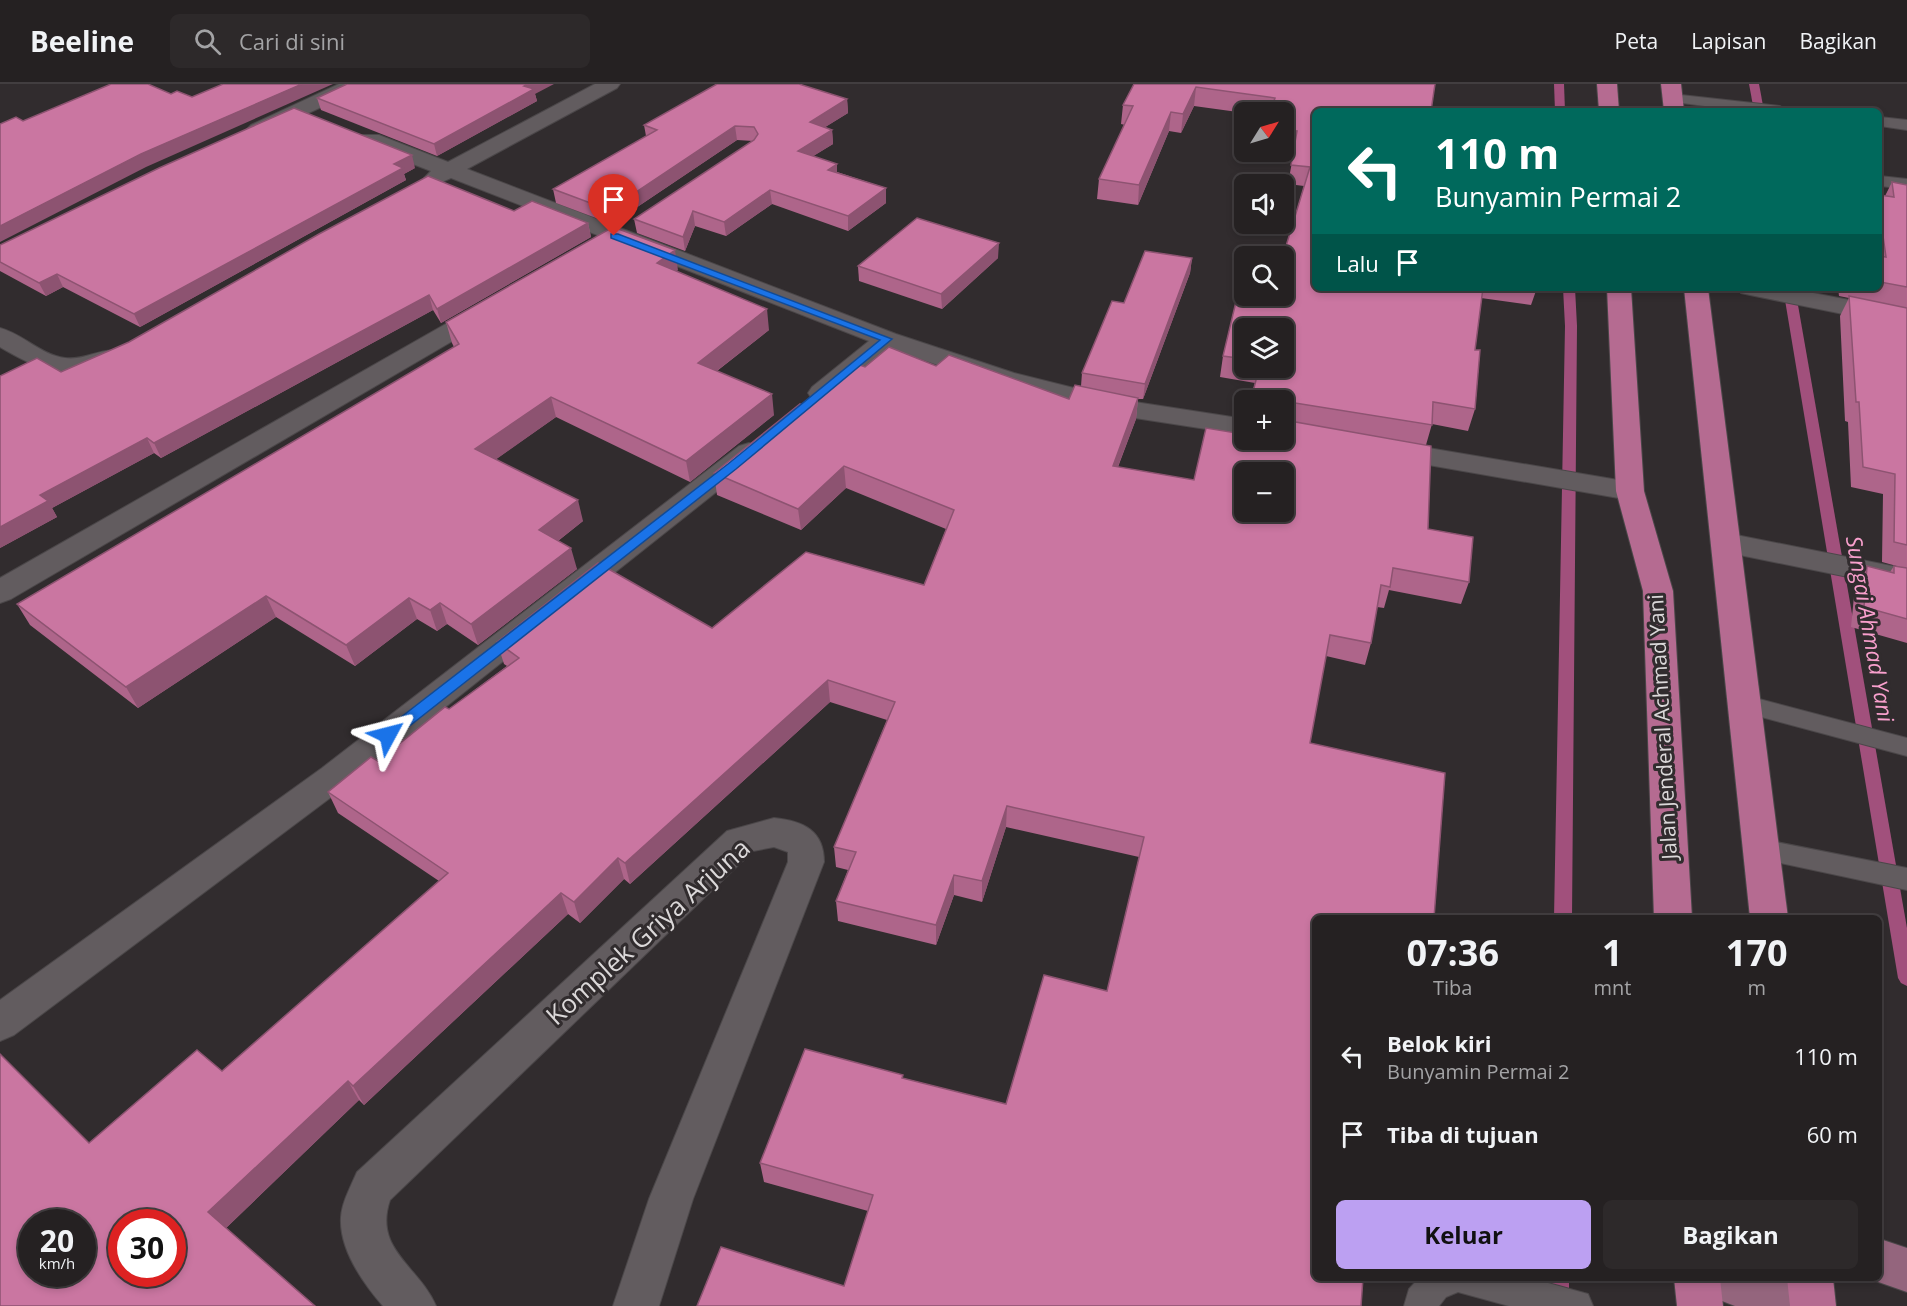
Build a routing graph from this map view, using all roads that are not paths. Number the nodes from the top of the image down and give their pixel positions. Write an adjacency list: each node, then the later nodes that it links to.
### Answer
1 (356, 84): 7 (street)
2 (610, 84): 13 (street)
3 (1607, 84): 5 (highway)
4 (1672, 98): 6 (lane)
5 (1609, 108)
6 (1757, 108)
7 (300, 111): 8 (street); 12 (street)
8 (321, 120)
9 (1882, 122): 10 (lane)
10 (1907, 125)
11 (352, 133): 13 (street)
12 (238, 138)
13 (447, 172): 16 (street); 18 (street)
14 (1882, 181): 15 (lane)
15 (1907, 184)
16 (417, 188)
17 (642, 217): 18 (street)
18 (604, 242): 25 (street)
19 (1619, 291): 33 (highway, Jalan Jenderal Achmad Yani)
20 (1696, 291): 34 (highway)
21 (1765, 291): 23 (street)
22 (511, 296): 36 (street)
23 (1907, 319)
24 (0, 336): 27 (street)
25 (887, 339): 29 (street); 30 (street)
26 (136, 344): 27 (street)
27 (29, 353): 28 (street)
28 (0, 366)
29 (796, 414)
30 (1234, 425)
31 (768, 436): 43 (street)
32 (1359, 445): 33 (street)
33 (1630, 491): 41 (highway, Jalan Jenderal Achmad Yani)
34 (1725, 543): 35 (street); 37 (highway)
35 (1907, 579)
36 (0, 592)
37 (1744, 704): 38 (lane); 39 (highway)
38 (1897, 744)
39 (1761, 850): 40 (lane); 42 (highway)
40 (1902, 878)
41 (1673, 915)
42 (1769, 915)
43 (0, 1023)
44 (1445, 1281): 51 (lane)
45 (1476, 1281): 52 (lane)
46 (1697, 1281): 53 (highway)
47 (1728, 1281): 54 (main road)
48 (1810, 1281): 55 (highway)
49 (413, 1306): 50 (street, Komplek Griya Arjuna)
50 (636, 1306)
51 (1421, 1306)
52 (1576, 1306)
53 (1700, 1306)
54 (1799, 1306)
55 (1813, 1306)

